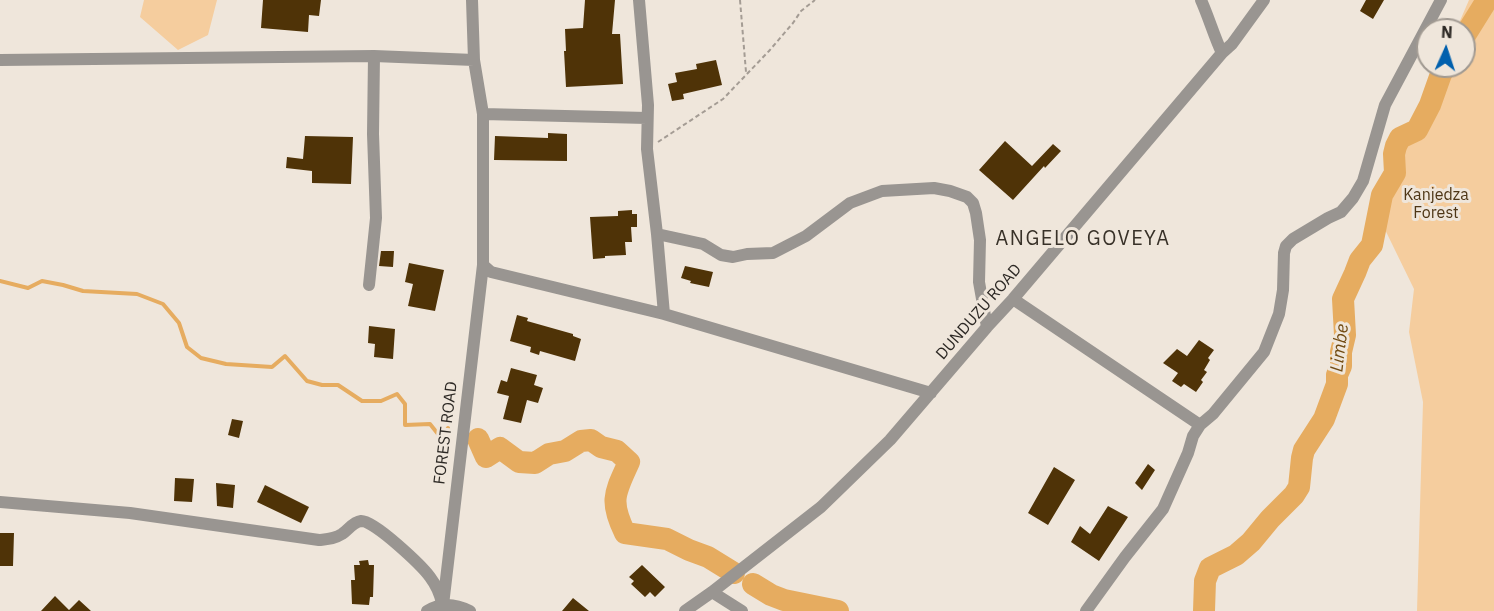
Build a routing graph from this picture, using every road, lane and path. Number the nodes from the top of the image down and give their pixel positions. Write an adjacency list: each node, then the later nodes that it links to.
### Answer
1 (471, 0): 11 (street, FOREST ROAD)
2 (639, 0): 14 (street)
3 (740, 0): 12 (path)
4 (815, 0): 12 (path)
5 (1201, 0): 8 (street)
6 (1264, 0): 8 (street, DUNDUZU ROAD)
7 (1441, 0): 23 (street)
8 (1222, 54): 19 (street, DUNDUZU ROAD)
9 (374, 56): 10 (street); 11 (street); 18 (street)
10 (0, 60)
11 (474, 60): 13 (street, FOREST ROAD)
12 (746, 73): 15 (path)
13 (483, 114): 14 (street); 17 (street, FOREST ROAD)
14 (647, 118): 15 (street)
15 (647, 149): 16 (street)
16 (657, 234): 20 (street); 21 (street)
17 (483, 265): 20 (street); 26 (street, FOREST ROAD)
18 (369, 285)
19 (1013, 299): 21 (street, DUNDUZU ROAD); 23 (street)
20 (664, 314): 22 (street)
21 (987, 327): 22 (street, DUNDUZU ROAD)
22 (931, 393): 25 (street, DUNDUZU ROAD)
23 (1200, 425): 31 (street)
24 (0, 502): 26 (street)
25 (712, 592): 29 (street, DUNDUZU ROAD); 30 (street)
26 (442, 605): 27 (street); 28 (street)
27 (428, 611)
28 (470, 611)
29 (684, 611)
30 (742, 611)
31 (1086, 611)

